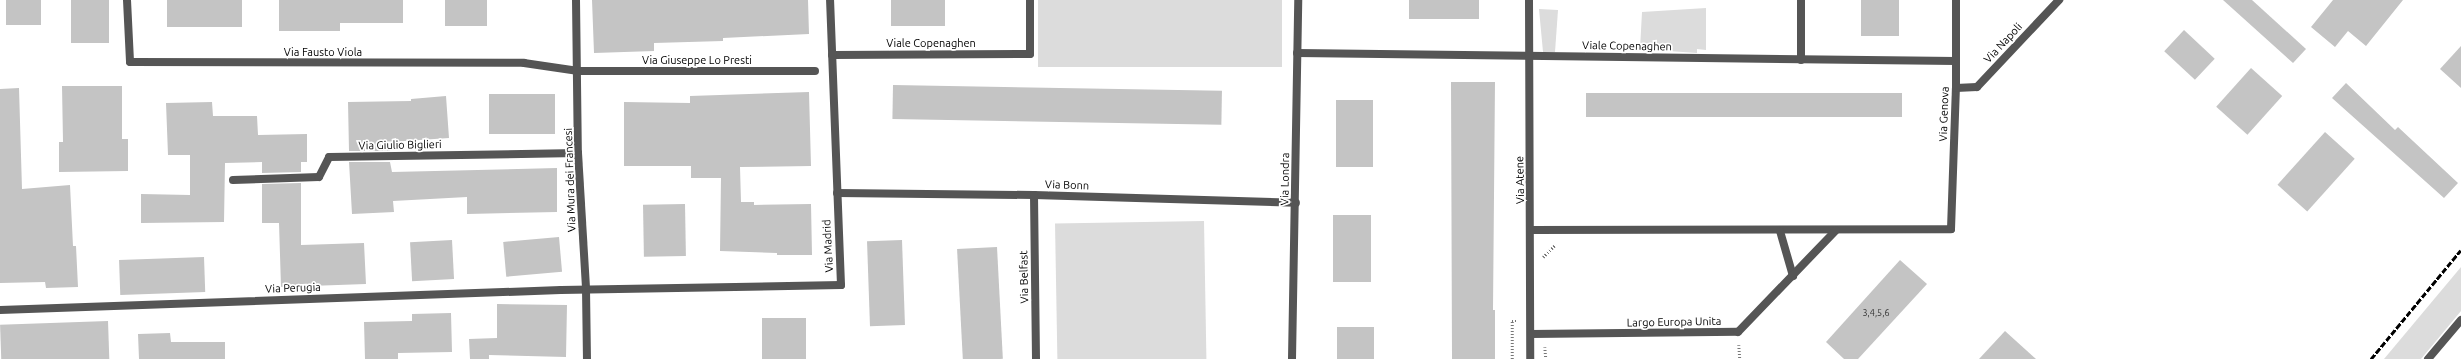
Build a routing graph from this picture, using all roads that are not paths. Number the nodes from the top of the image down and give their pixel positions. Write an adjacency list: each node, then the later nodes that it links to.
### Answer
1 (127, 0): 15 (street, Via Fausto Viola)
2 (576, 0): 15 (street, Via Mura dei Francesi)
3 (830, 0): 11 (street, Via Madrid)
4 (1030, 0): 11 (street, Viale Copenaghen)
5 (1298, 0): 10 (street, Via Londra)
6 (1529, 0): 12 (street, Via Atene)
7 (1801, 0): 13 (street)
8 (1956, 0): 14 (street, Via Genova)
9 (2059, 0): 17 (street, Via Napoli)
10 (1297, 52): 12 (street, Viale Copenaghen); 22 (street, Via Londra)
11 (832, 55): 20 (street, Via Madrid)
12 (1529, 56): 13 (street, Viale Copenaghen); 23 (street, Via Atene)
13 (1801, 60): 14 (street, Viale Copenaghen)
14 (1956, 61): 17 (street, Via Genova)
15 (578, 71): 16 (street, Via Giuseppe Lo Presti); 18 (street, Via Mura dei Francesi)
16 (815, 71)
17 (1956, 88): 24 (street, Via Genova)
18 (578, 153): 19 (street, Via Giulio Biglieri); 27 (street, Via Mura dei Francesi)
19 (233, 180)
20 (837, 193): 21 (street, Via Bonn); 27 (street, Via Madrid)
21 (1034, 195): 22 (street, Via Bonn); 32 (street, Via Belfast)
22 (1296, 202): 33 (street, Via Londra)
23 (1531, 230): 25 (street); 30 (street, Via Atene)
24 (1836, 230): 25 (street); 26 (street, Largo Europa Unita)
25 (1780, 231): 26 (street)
26 (1793, 276): 30 (street, Largo Europa Unita)
27 (586, 289): 28 (street, Via Perugia); 31 (street, Via Mura dei Francesi)
28 (0, 310)
29 (2461, 320): 35 (street)
30 (1531, 334): 34 (street, Via Atene)
31 (587, 359)
32 (1036, 359)
33 (1292, 359)
34 (1530, 359)
35 (2428, 359)

